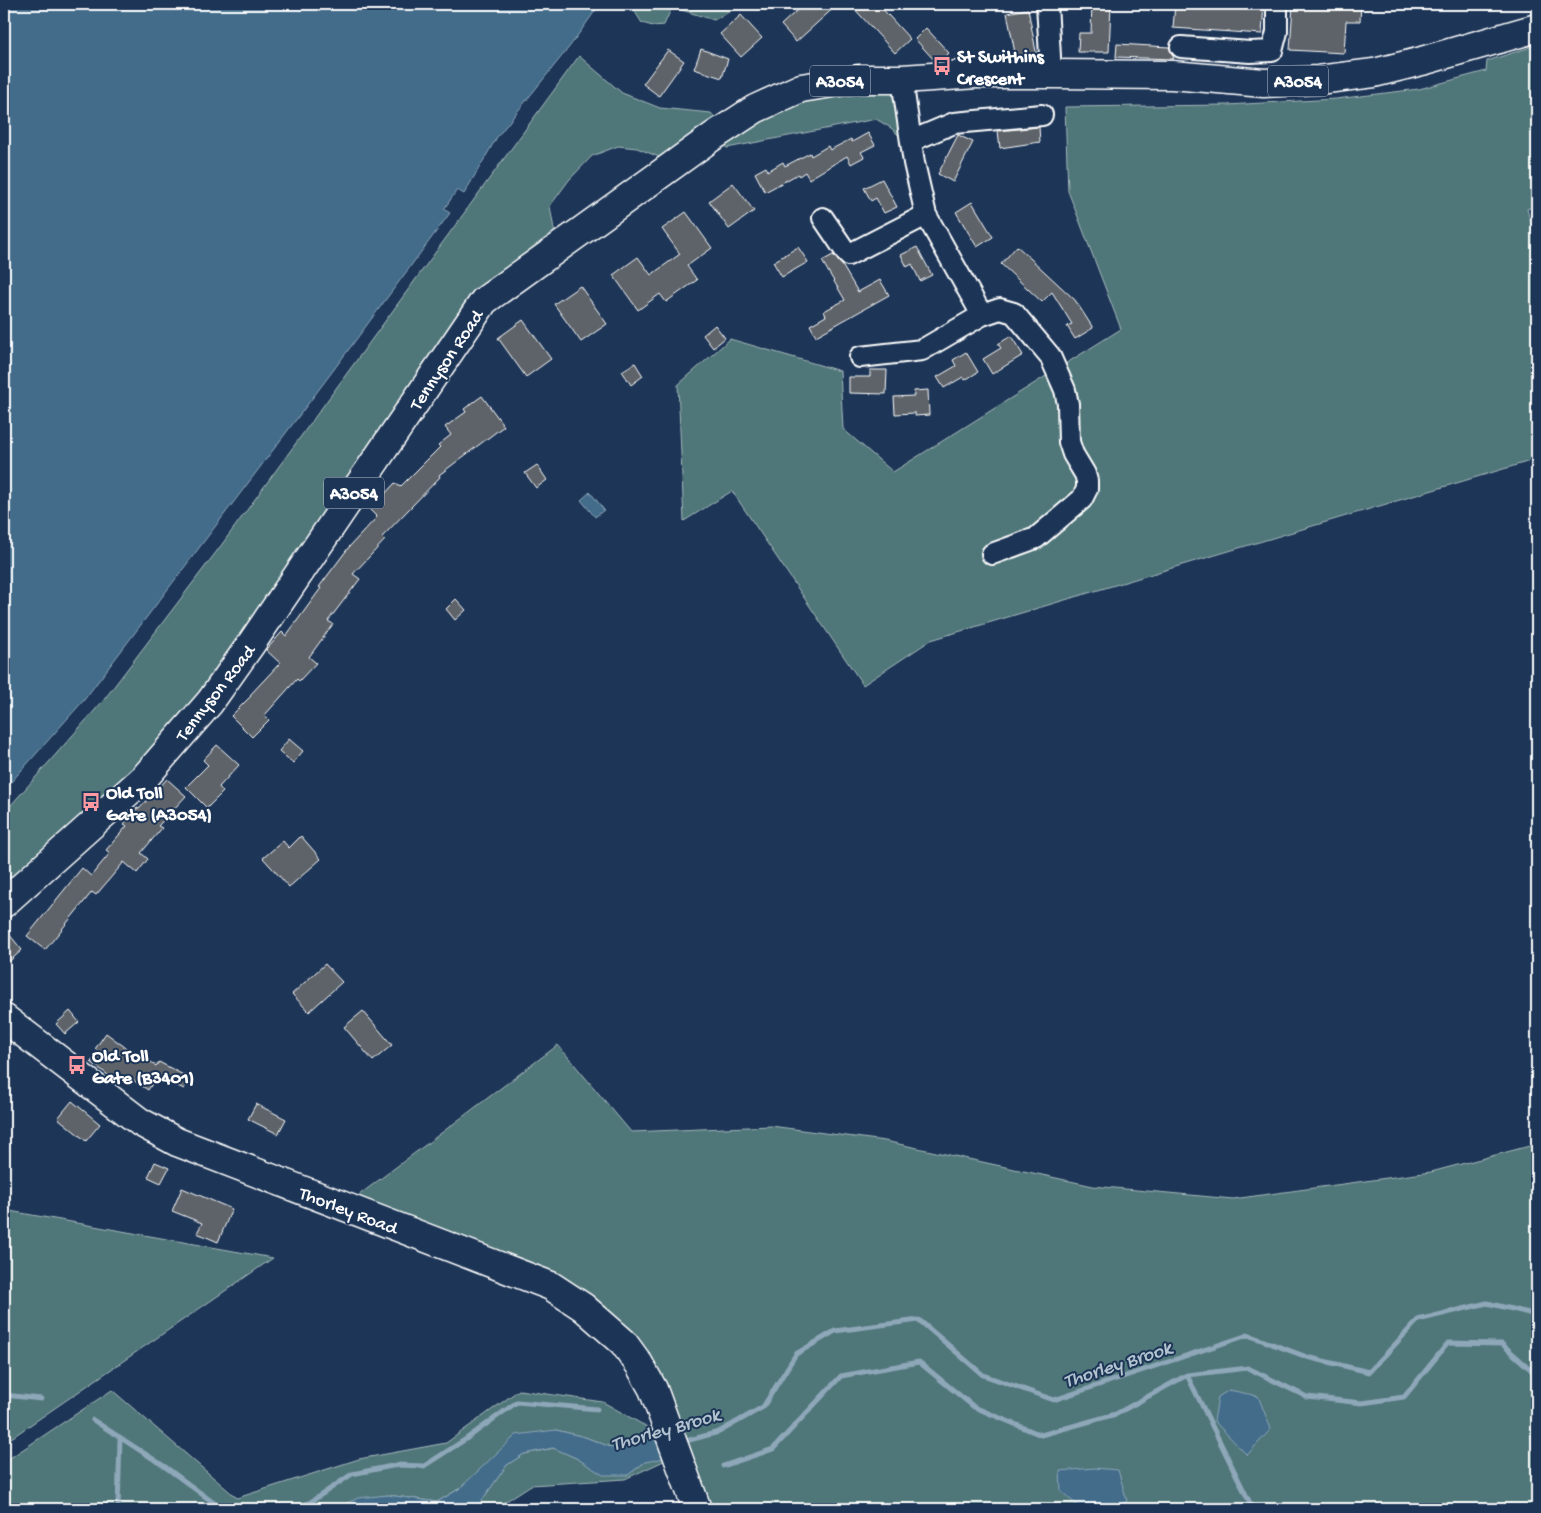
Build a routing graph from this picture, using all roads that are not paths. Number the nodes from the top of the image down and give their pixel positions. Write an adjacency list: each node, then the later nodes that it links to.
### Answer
1 (1047, 4): 5 (street)
2 (1277, 4): 4 (street)
3 (1537, 28): 5 (main road, A3054)
4 (1181, 47)
5 (1051, 74): 6 (main road, Tennyson Road / A3054)
6 (902, 79): 8 (street); 14 (main road, Tennyson Road / A3054)
7 (1042, 115): 8 (street)
8 (911, 141): 9 (street)
9 (926, 216): 10 (street); 11 (street)
10 (823, 218)
11 (982, 315): 12 (street); 13 (street)
12 (860, 357)
13 (992, 554)
14 (4, 904)
15 (4, 1018): 16 (main road, Thorley Road)
16 (697, 1509)

